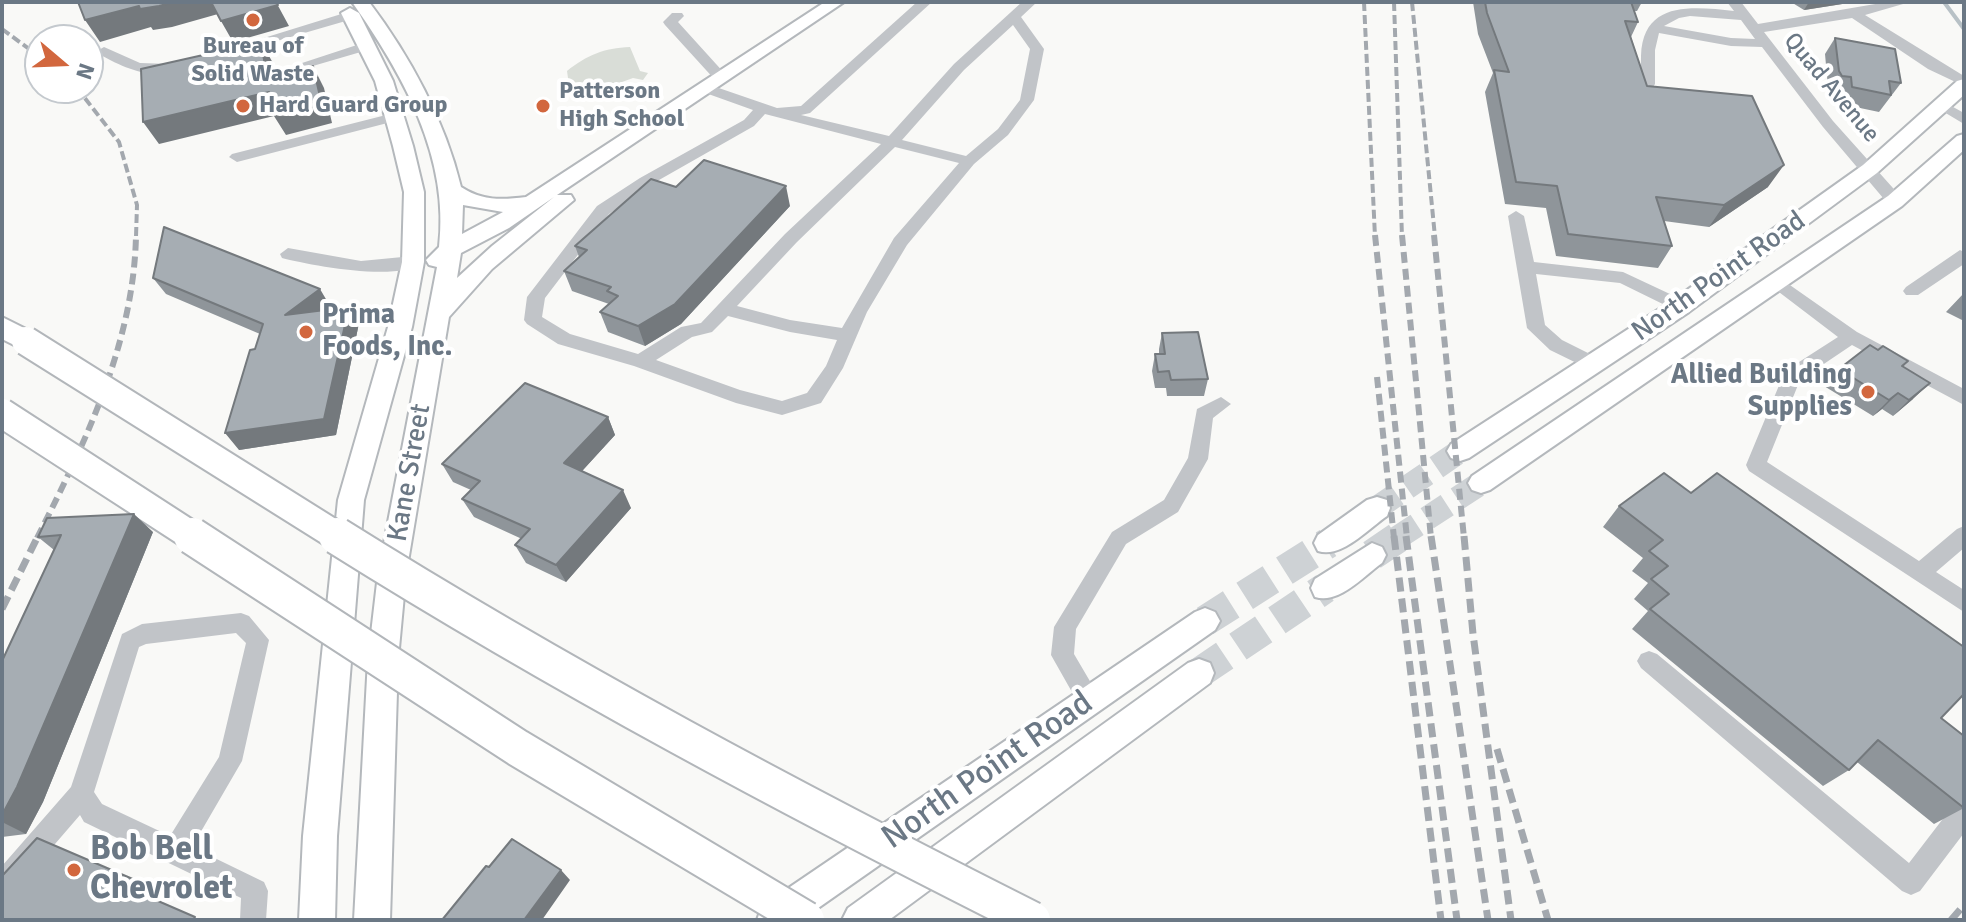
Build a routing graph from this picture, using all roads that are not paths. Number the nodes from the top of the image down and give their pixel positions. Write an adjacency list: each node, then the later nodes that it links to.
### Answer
1 (836, 2): 18 (main road)
2 (925, 2): 23 (street)
3 (1030, 2): 9 (street)
4 (1734, 2): 10 (street, Quad Avenue)
5 (1903, 2): 7 (street)
6 (352, 6): 13 (main road, Kane Street); 15 (street); 32 (main road, Kane Street)
7 (1854, 14): 10 (street); 20 (street)
8 (677, 16): 18 (street)
9 (1015, 18): 28 (street); 30 (street)
10 (1749, 22): 11 (street); 12 (street, Quad Avenue)
11 (1656, 28): 12 (street); 19 (street)
12 (1765, 43): 31 (street, Quad Avenue)
13 (366, 46): 16 (street); 24 (main road, Kane Street)
14 (104, 51): 17 (street)
15 (215, 55)
16 (306, 64)
17 (185, 65)
18 (721, 78): 21 (main road)
19 (1648, 84)
20 (1964, 84): 22 (main road, North Point Road)
21 (705, 88): 23 (street); 26 (main road)
22 (1944, 106): 25 (street); 31 (main road, North Point Road)
23 (762, 109): 28 (street); 53 (street)
24 (394, 117): 29 (street); 41 (main road, Kane Street)
25 (1964, 120)
26 (639, 131): 34 (main road); 36 (main road)
27 (1964, 140): 33 (main road, North Point Road)
28 (892, 142): 30 (street); 46 (street)
29 (237, 157)
30 (969, 161): 50 (street)
31 (1870, 169): 33 (street, Quad Avenue); 40 (main road, North Point Road)
32 (451, 190): 34 (main road); 37 (main road, Kane Street)
33 (1895, 201): 43 (main road, North Point Road)
34 (532, 202): 37 (main road)
35 (1516, 216): 42 (street)
36 (524, 230): 37 (main road); 47 (main road)
37 (449, 250): 41 (main road); 41 (main road); 47 (main road, Kane Street)
38 (288, 254): 41 (street)
39 (1964, 258): 44 (street)
40 (1743, 261): 43 (main road); 45 (main road, North Point Road)
41 (412, 262): 77 (main road, Kane Street)
42 (1526, 267): 45 (street); 54 (street)
43 (1777, 282): 51 (street); 52 (main road, North Point Road)
44 (1912, 291)
45 (1681, 306): 48 (main road, North Point Road)
46 (724, 309): 50 (street); 53 (street)
47 (436, 324): 78 (main road, Kane Street)
48 (1648, 327): 52 (main road); 54 (main road, North Point Road)
49 (14, 334): 80 (highway, bridge)
50 (848, 335): 53 (street)
51 (1851, 337): 55 (street); 64 (street)
52 (1680, 348): 59 (main road, North Point Road)
53 (640, 361)
54 (1593, 364): 58 (main road, North Point Road)
55 (1964, 398)
56 (1221, 404): 70 (street)
57 (2, 413): 75 (highway, bridge)
58 (1460, 451)
59 (1481, 483)
60 (1377, 508): 62 (main road)
61 (1964, 535): 64 (street)
62 (1328, 543)
63 (1372, 555): 65 (main road)
64 (1920, 573): 66 (street)
65 (1325, 588)
66 (1964, 602)
67 (1205, 621): 70 (main road, North Point Road)
68 (1649, 661): 72 (street)
69 (1199, 673): 79 (main road, North Point Road)
70 (1089, 700): 75 (main road, North Point Road)
71 (81, 794): 73 (street); 73 (street); 74 (street)
72 (1964, 812)
73 (175, 852): 76 (street)
74 (2, 886)
75 (782, 919)
76 (253, 920)
77 (317, 920)
78 (372, 920)
79 (860, 920)
80 (1032, 920)

